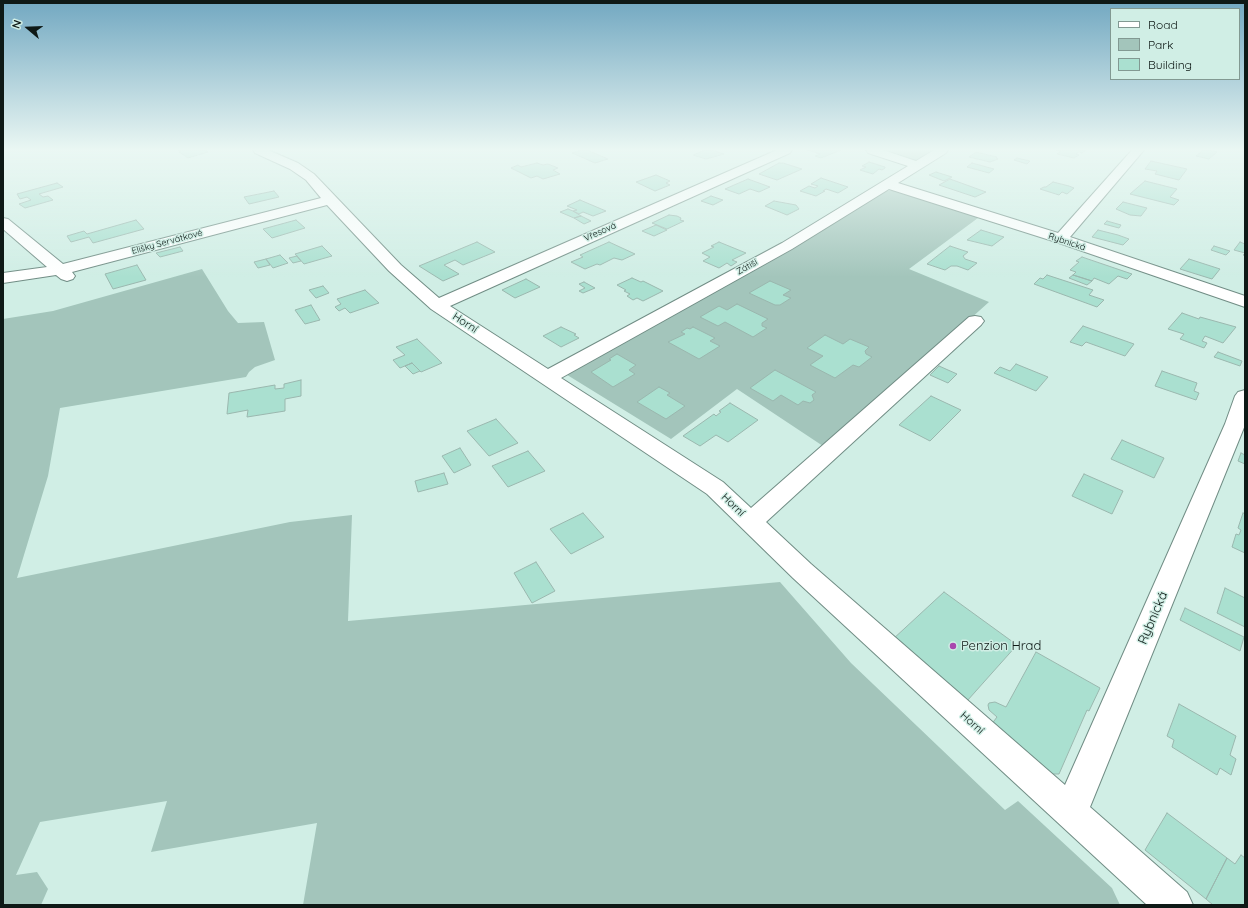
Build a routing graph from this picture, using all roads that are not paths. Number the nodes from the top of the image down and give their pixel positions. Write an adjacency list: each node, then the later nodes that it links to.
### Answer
1 (323, 192): 6 (street, Horní)
2 (691, 192): 13 (street, Vřesová)
3 (874, 192): 15 (street, Zátiší)
4 (914, 192): 8 (street, Rybnická)
5 (1101, 192): 8 (street)
6 (330, 200): 9 (street, Elišky Servátkové); 13 (street, Horní)
7 (3, 222): 9 (street)
8 (1061, 239): 12 (street, Rybnická)
9 (60, 270): 10 (street, Elišky Servátkové); 11 (street)
10 (3, 278)
11 (73, 282)
12 (1245, 302)
13 (437, 305): 15 (street, Horní)
14 (975, 321): 18 (street)
15 (548, 377): 18 (street, Horní)
16 (1245, 396): 17 (street, Rybnická)
17 (1240, 426): 19 (street, Rybnická)
18 (751, 522): 19 (street, Horní)
19 (1070, 811): 20 (street, Horní)
20 (1174, 905)

